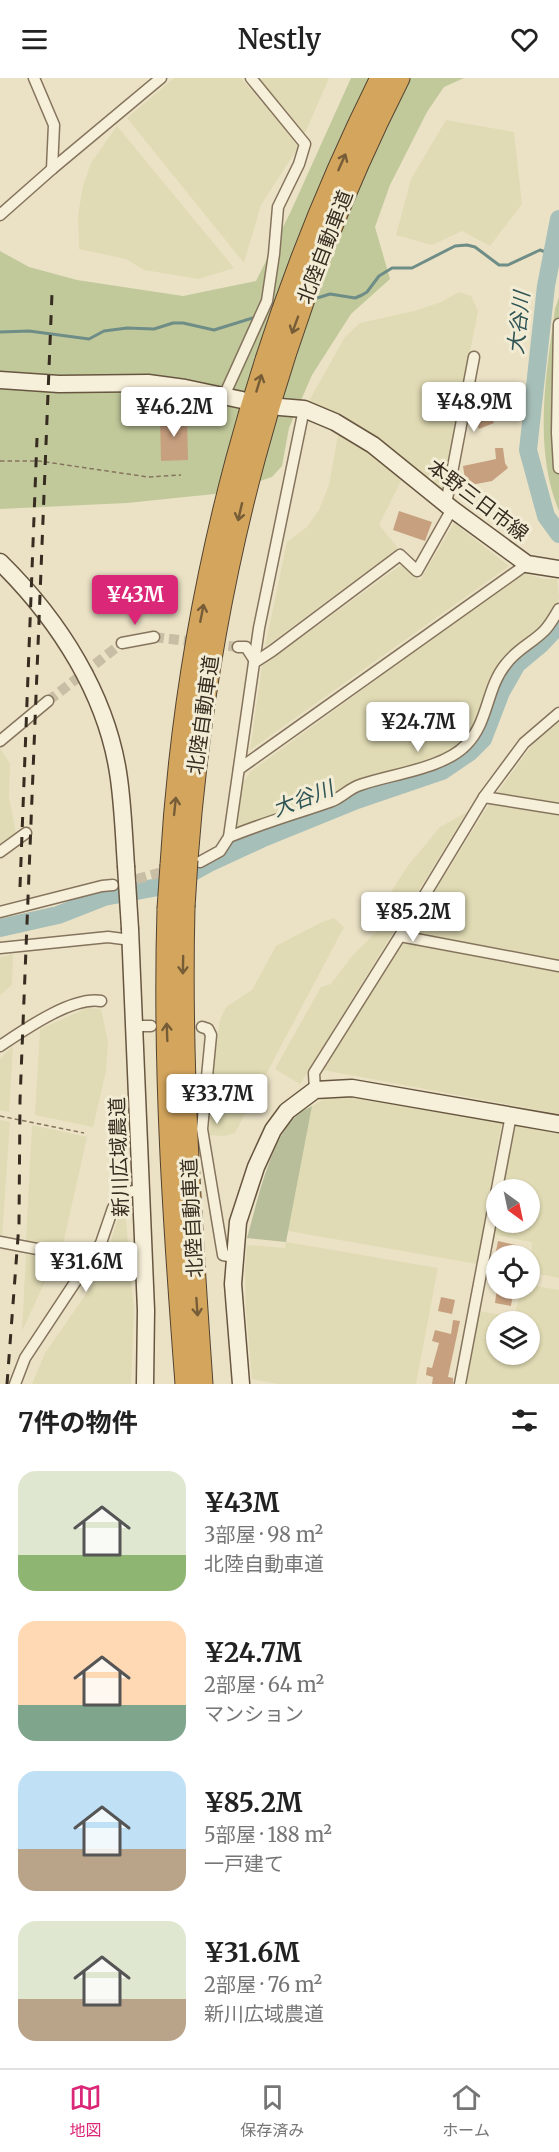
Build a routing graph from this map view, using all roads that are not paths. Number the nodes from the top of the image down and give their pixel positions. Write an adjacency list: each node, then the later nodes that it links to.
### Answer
1 (34, 78): 6 (street)
2 (161, 78): 6 (street)
3 (251, 78): 11 (street)
4 (381, 78): 34 (highway, 北陸自動車道, one-way to 4)
5 (399, 78): 34 (highway, 北陸自動車道, one-way to 34)
6 (52, 169): 7 (street)
7 (0, 215)
8 (559, 324): 15 (street)
9 (474, 357): 16 (street)
10 (0, 380): 11 (street)
11 (224, 396): 12 (street)
12 (242, 400)
13 (280, 407): 14 (street, 本野三日市線)
14 (304, 409): 16 (street, 本野三日市線); 24 (street)
15 (559, 468)
16 (449, 506): 18 (street, 本野三日市線); 24 (street)
17 (0, 562): 38 (street, 新川広域農道, bridge)
18 (528, 564): 19 (street, 本野三日市線); 28 (street)
19 (559, 570)
20 (559, 609): 32 (street)
21 (154, 637): 22 (street)
22 (122, 643)
23 (238, 647): 24 (street)
24 (255, 662): 28 (street)
25 (48, 701): 27 (street)
26 (559, 713): 29 (street)
27 (0, 741)
28 (239, 769): 32 (street)
29 (484, 797): 30 (street); 39 (street)
30 (559, 809)
31 (26, 833): 33 (street)
32 (229, 837): 34 (street)
33 (0, 852)
34 (186, 862): 37 (highway, 北陸自動車道, bridge)
35 (113, 885): 36 (street)
36 (2, 908)
37 (176, 908): 54 (highway, 北陸自動車道, one-way to 37); 55 (highway, 北陸自動車道, one-way to 55)
38 (130, 935): 40 (street); 48 (street, 新川広域農道)
39 (400, 936): 41 (street); 45 (street)
40 (0, 948)
41 (559, 966)
42 (101, 1001): 44 (street)
43 (202, 1027): 51 (street)
44 (0, 1046)
45 (315, 1090): 46 (street); 51 (street)
46 (511, 1115): 47 (street); 57 (street)
47 (559, 1124)
48 (141, 1189): 52 (street); 53 (street, 新川広域農道)
49 (0, 1242): 50 (street)
50 (58, 1253)
51 (234, 1257): 56 (street)
52 (15, 1384)
53 (145, 1384)
54 (186, 1384)
55 (202, 1384)
56 (241, 1384)
57 (460, 1384)

